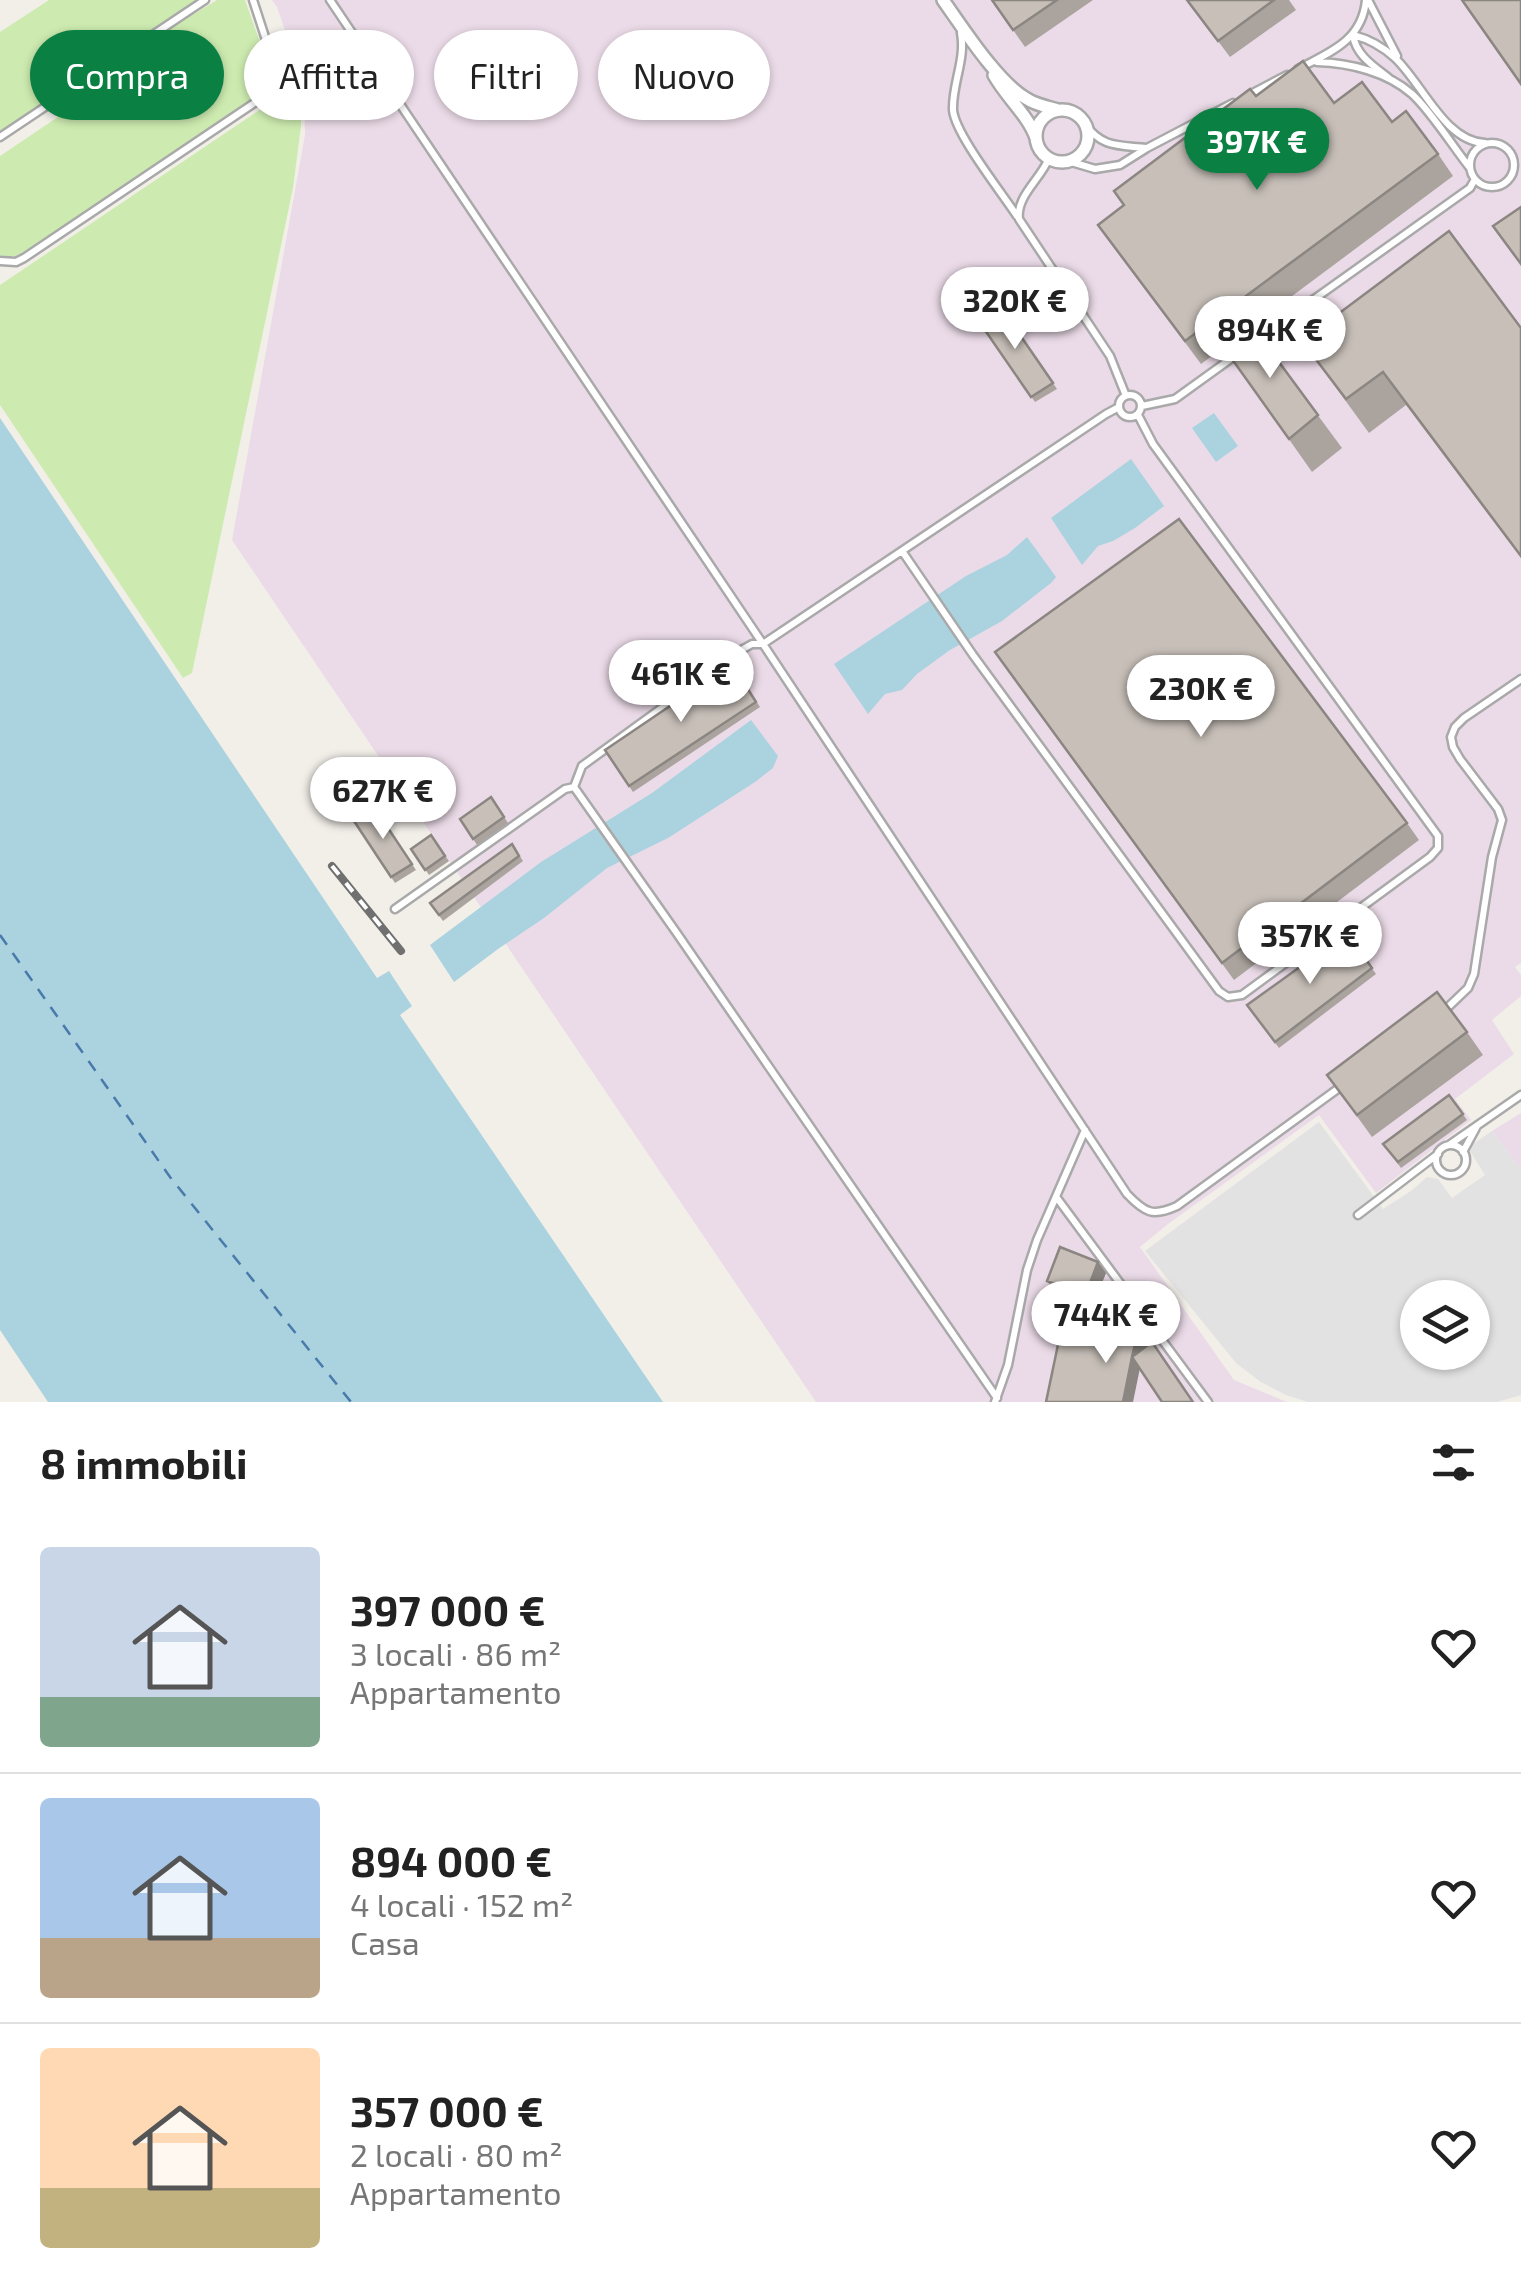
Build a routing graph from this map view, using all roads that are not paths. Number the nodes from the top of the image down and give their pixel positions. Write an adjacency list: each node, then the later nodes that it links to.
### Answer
1 (206, 0): 13 (lane)
2 (253, 0): 23 (lane)
3 (330, 0): 31 (lane)
4 (1367, 0): 6 (lane); 9 (lane)
5 (946, 5): 7 (street); 22 (lane)
6 (1353, 36): 8 (lane); 9 (lane); 10 (lane)
7 (985, 58): 11 (street); 14 (street)
8 (1311, 62): 10 (lane); 16 (lane)
9 (1402, 66): 15 (lane)
10 (1390, 79): 20 (lane)
11 (1058, 110): 12 (street); 14 (street)
12 (1084, 124): 16 (lane); 19 (street)
13 (0, 137)
14 (1037, 142): 17 (street)
15 (1485, 143): 18 (lane); 20 (lane)
16 (1147, 148): 19 (lane)
17 (1049, 158): 19 (street); 22 (lane)
18 (1517, 160): 21 (lane)
19 (1068, 161)
20 (1470, 168): 21 (lane)
21 (1474, 179): 24 (lane)
22 (1019, 219): 26 (lane)
23 (0, 261)
24 (1252, 343)
25 (1237, 354): 27 (lane)
26 (1126, 396): 27 (lane); 28 (lane)
27 (1142, 406): 29 (lane)
28 (1119, 407): 29 (lane); 30 (lane)
29 (1138, 415): 30 (lane)
30 (902, 550): 31 (lane)
31 (763, 644): 33 (lane); 39 (lane)
32 (1521, 679): 35 (lane)
33 (574, 787): 34 (lane); 47 (lane)
34 (395, 909)
35 (1439, 1014)
36 (1347, 1083): 39 (lane)
37 (1521, 1094): 38 (lane)
38 (1479, 1123): 40 (lane); 41 (lane)
39 (1085, 1129): 45 (lane)
40 (1448, 1146): 41 (lane); 42 (lane)
41 (1463, 1152): 43 (lane)
42 (1438, 1154): 43 (lane); 44 (lane)
43 (1438, 1168): 44 (lane)
44 (1416, 1172): 46 (lane)
45 (1056, 1198): 47 (lane); 48 (lane)
46 (1358, 1215)
47 (996, 1400)
48 (1208, 1402)

